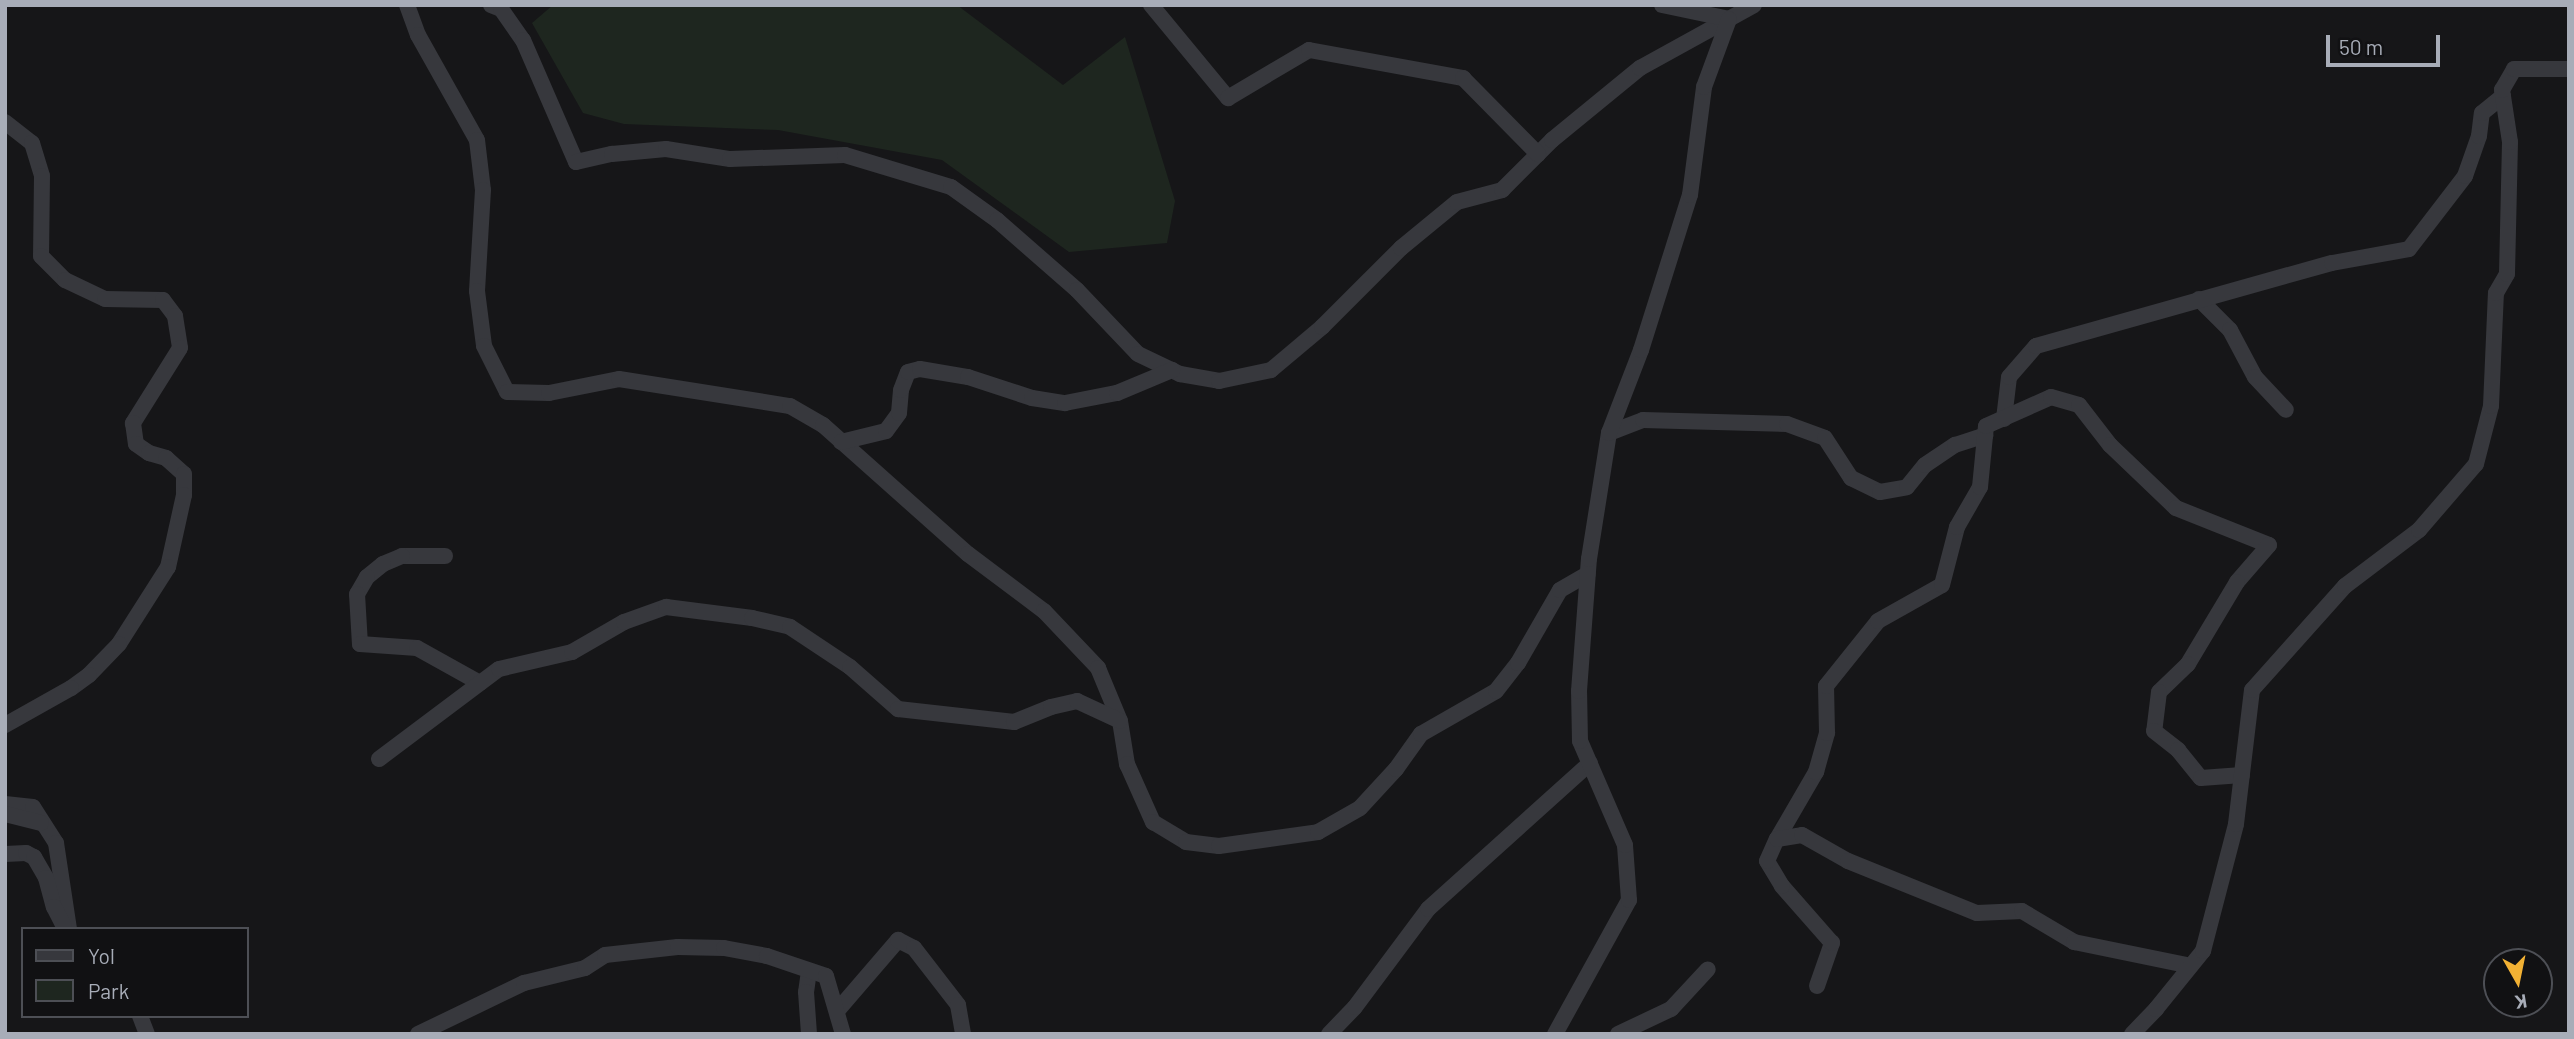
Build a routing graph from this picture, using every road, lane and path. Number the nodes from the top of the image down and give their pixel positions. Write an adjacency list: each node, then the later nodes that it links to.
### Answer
1 (407, 5): 17 (street)
2 (491, 5): 12 (street)
3 (1151, 5): 10 (street)
4 (1662, 5): 6 (street)
5 (1754, 5): 6 (street)
6 (1729, 19): 10 (street); 15 (street)
7 (2569, 69): 8 (street)
8 (2503, 96): 11 (street); 25 (street)
9 (5, 122): 22 (street)
10 (1538, 154): 12 (street)
11 (2199, 299): 13 (street); 14 (street)
12 (1172, 370): 17 (street)
13 (2286, 410)
14 (2004, 419): 16 (street); 25 (street)
15 (1609, 433): 16 (street); 19 (street)
16 (1985, 435): 29 (street)
17 (841, 442): 21 (street)
18 (445, 556): 20 (street)
19 (1588, 574): 21 (street); 24 (street)
20 (480, 683): 21 (street); 23 (street)
21 (1120, 721)
22 (5, 724)
23 (379, 759)
24 (1590, 763): 42 (street); 43 (street)
25 (2242, 775): 33 (street)
26 (5, 804): 28 (street)
27 (5, 814): 28 (street)
28 (41, 823): 32 (street)
29 (1777, 839): 33 (street); 36 (street)
30 (5, 854): 31 (street)
31 (66, 927)
32 (67, 927)
33 (2191, 966): 45 (street)
34 (1708, 969): 44 (street)
35 (809, 971): 37 (street); 38 (street); 39 (street)
36 (1817, 986)
37 (837, 1011): 40 (street); 41 (street)
38 (418, 1034)
39 (809, 1034)
40 (843, 1034)
41 (963, 1034)
42 (1329, 1034)
43 (1555, 1034)
44 (1618, 1034)
45 (2132, 1034)

